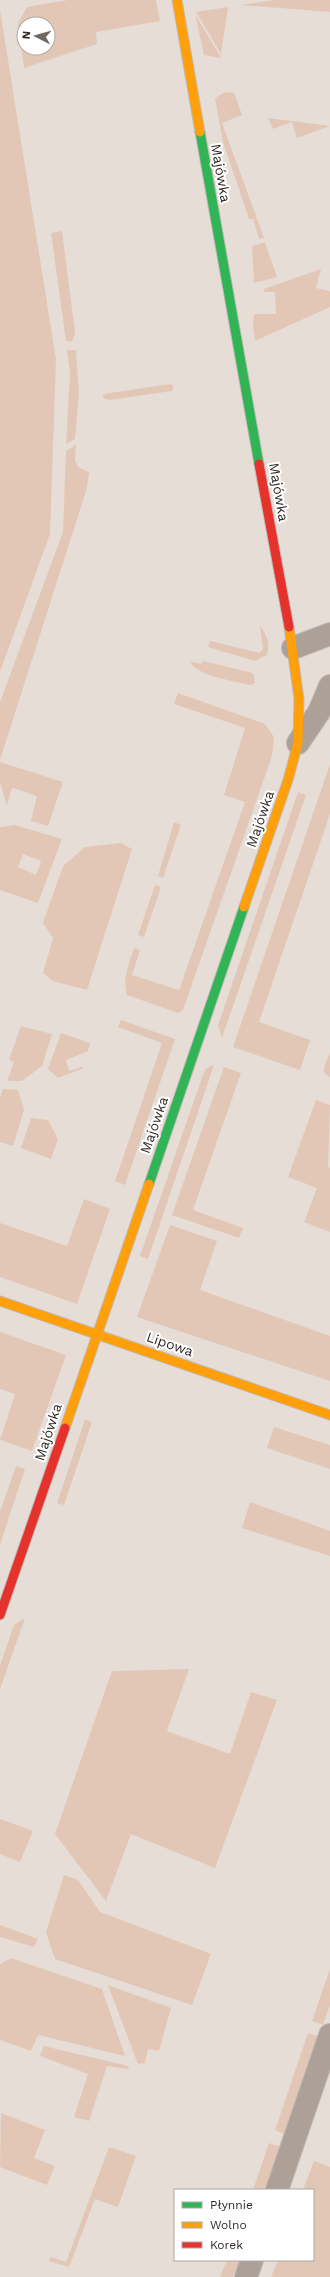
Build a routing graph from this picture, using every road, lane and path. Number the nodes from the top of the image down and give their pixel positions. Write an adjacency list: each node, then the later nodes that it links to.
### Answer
1 (177, 0): 3 (street, Majówka)
2 (330, 634): 3 (street)
3 (293, 648): 5 (street, Majówka)
4 (330, 686): 5 (street)
5 (298, 743): 7 (street, Majówka)
6 (0, 1300): 7 (street, Lipowa)
7 (97, 1334): 8 (street, Lipowa); 9 (street, Majówka)
8 (330, 1415)
9 (0, 1616)
10 (330, 2035): 11 (street)
11 (277, 2189)
12 (252, 2261): 13 (street)
13 (246, 2277)

